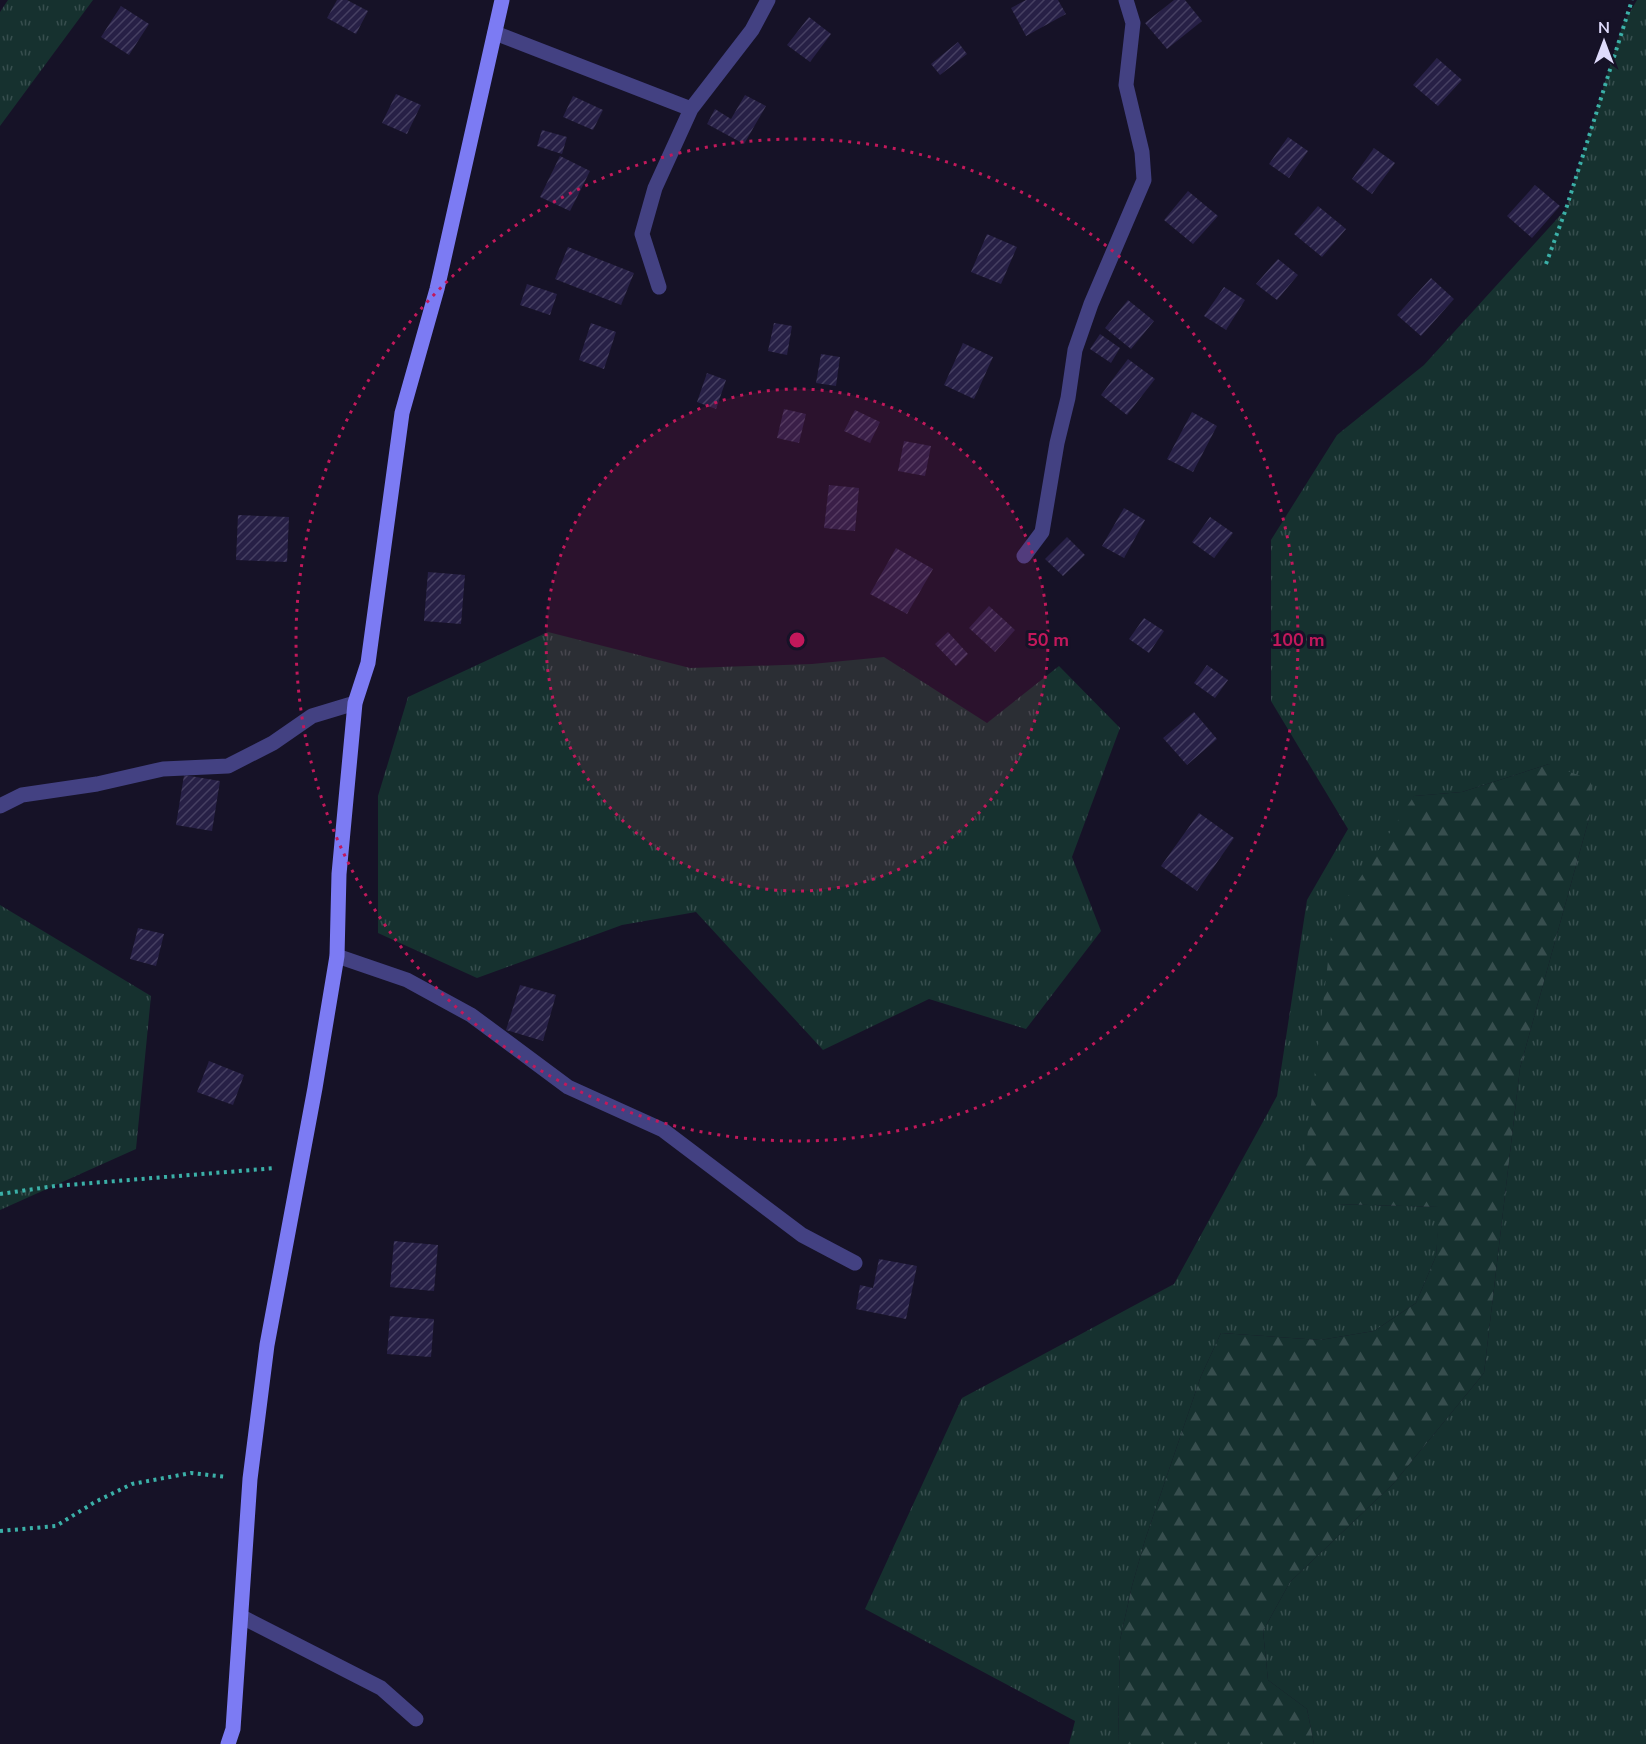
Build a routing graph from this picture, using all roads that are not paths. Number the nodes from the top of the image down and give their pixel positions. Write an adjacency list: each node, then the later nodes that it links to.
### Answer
1 (502, 0): 4 (street)
2 (768, 0): 5 (street)
3 (1126, 0): 7 (street)
4 (495, 33): 5 (street); 8 (street)
5 (691, 109): 6 (street)
6 (659, 287)
7 (1024, 556)
8 (355, 703): 9 (street); 10 (street)
9 (0, 806)
10 (337, 956): 11 (street); 12 (street)
11 (855, 1263)
12 (242, 1617): 13 (street); 14 (street)
13 (416, 1719)
14 (228, 1744)

